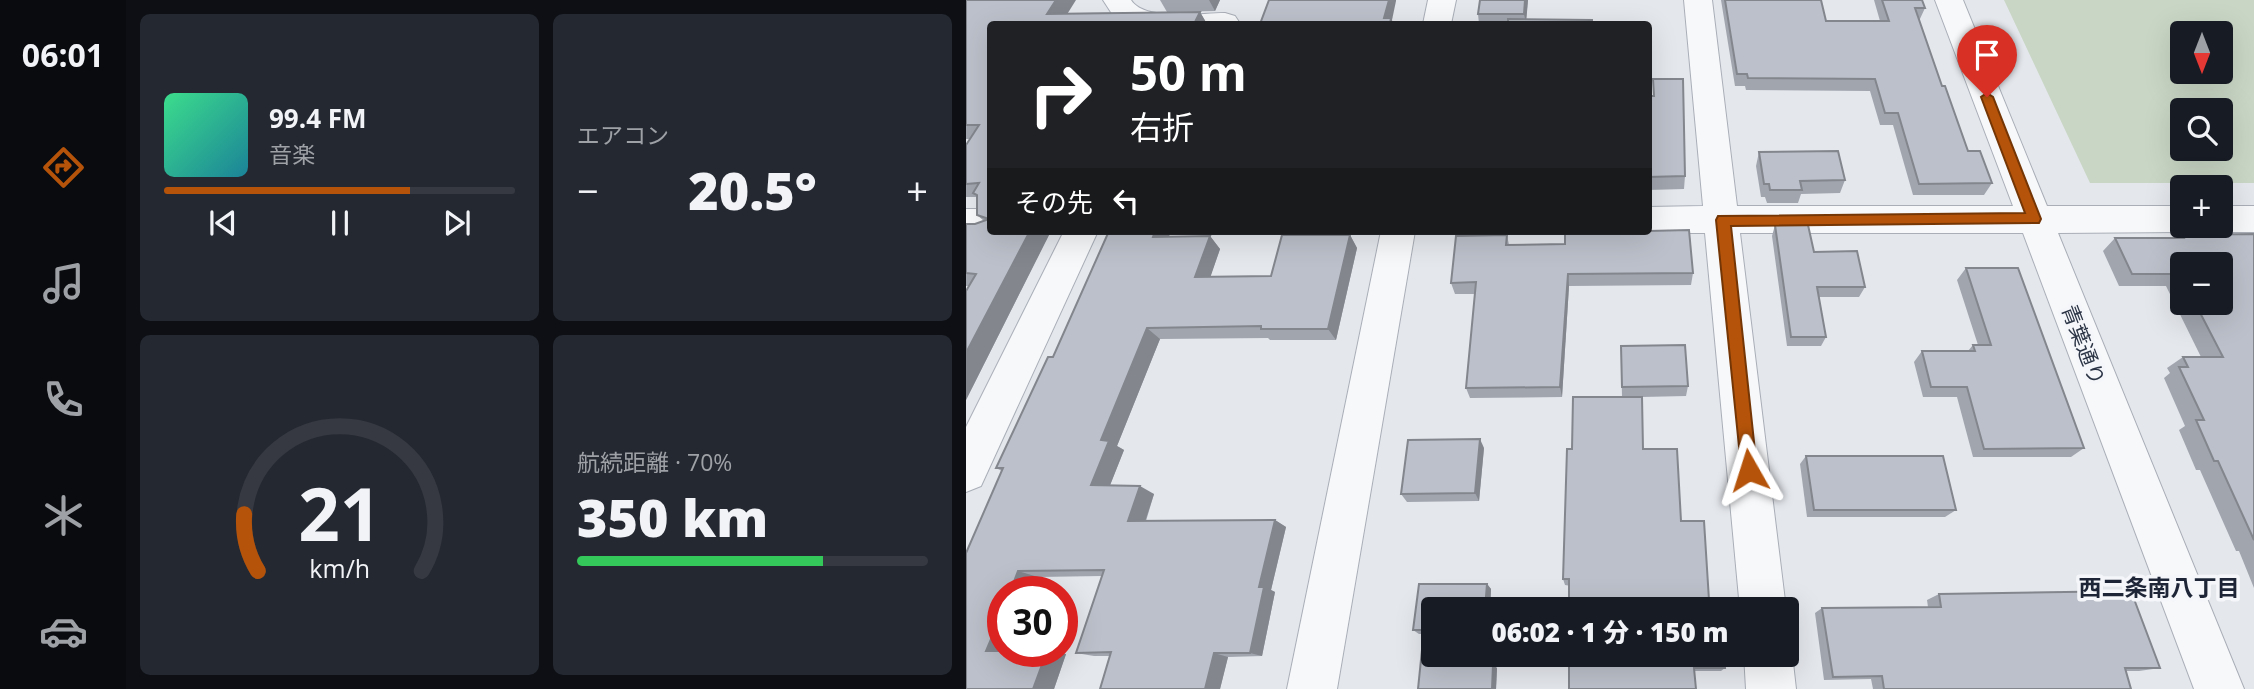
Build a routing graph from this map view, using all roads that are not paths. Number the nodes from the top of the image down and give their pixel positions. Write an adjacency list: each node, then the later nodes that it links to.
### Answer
1 (1117, 0): 6 (street)
2 (1442, 0): 8 (street)
3 (1698, 0): 14 (street)
4 (1949, 0): 9 (street, 青葉通り)
5 (1227, 16): 7 (street)
6 (1148, 21)
7 (1175, 21)
8 (1438, 21)
9 (2034, 219): 10 (street); 14 (street); 24 (street, 青葉通り)
10 (2170, 219)
11 (2233, 219): 12 (street)
12 (2254, 219)
13 (1652, 220): 14 (street)
14 (1723, 220): 20 (street)
15 (966, 222): 16 (street)
16 (987, 222)
17 (1079, 235): 19 (street)
18 (1397, 235): 22 (street)
19 (966, 472)
20 (1762, 597)
21 (1769, 667): 23 (street)
22 (1312, 689)
23 (1771, 689)
24 (2219, 689)

